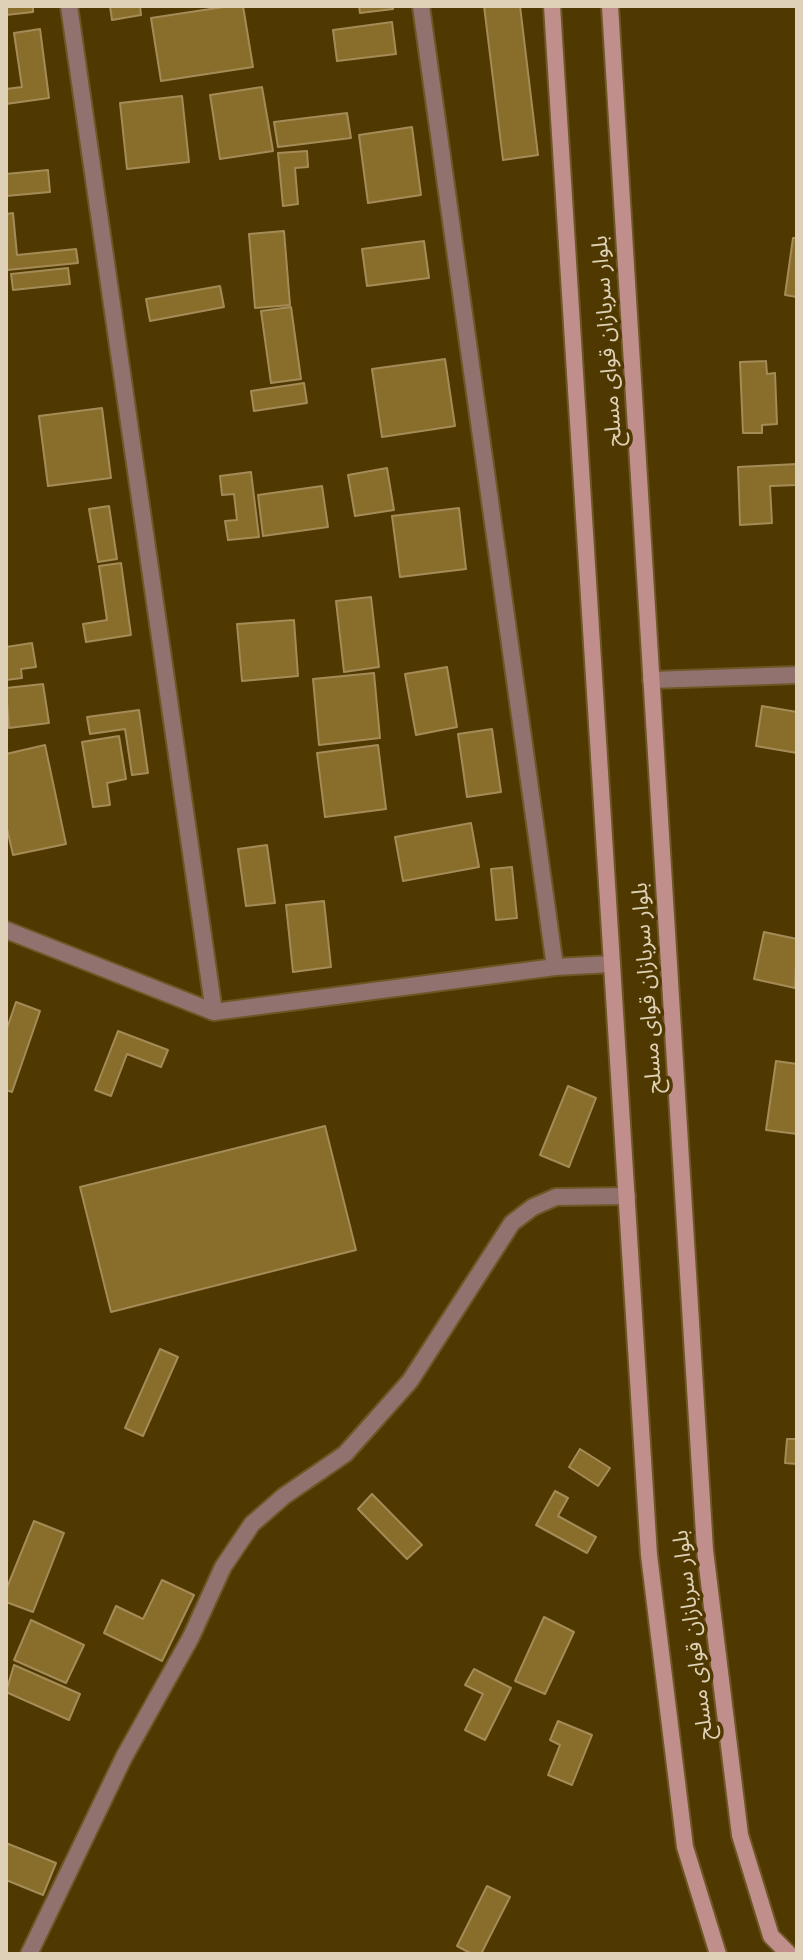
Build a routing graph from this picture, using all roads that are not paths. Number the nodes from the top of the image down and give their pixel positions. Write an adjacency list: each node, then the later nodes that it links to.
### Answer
1 (69, 6): 10 (street)
2 (421, 6): 9 (street)
3 (552, 6): 8 (main road, بلوار سربازان قوای مسلح)
4 (610, 6): 6 (main road, بلوار سربازان قوای مسلح)
5 (797, 675): 6 (street)
6 (651, 680): 14 (main road, بلوار سربازان قوای مسلح)
7 (6, 930): 10 (street)
8 (612, 964): 9 (street); 11 (main road, بلوار سربازان قوای مسلح)
9 (555, 967): 10 (street)
10 (214, 1012)
11 (627, 1196): 12 (street); 13 (main road, بلوار سربازان قوای مسلح)
12 (29, 1954)
13 (718, 1954)
14 (789, 1954)

